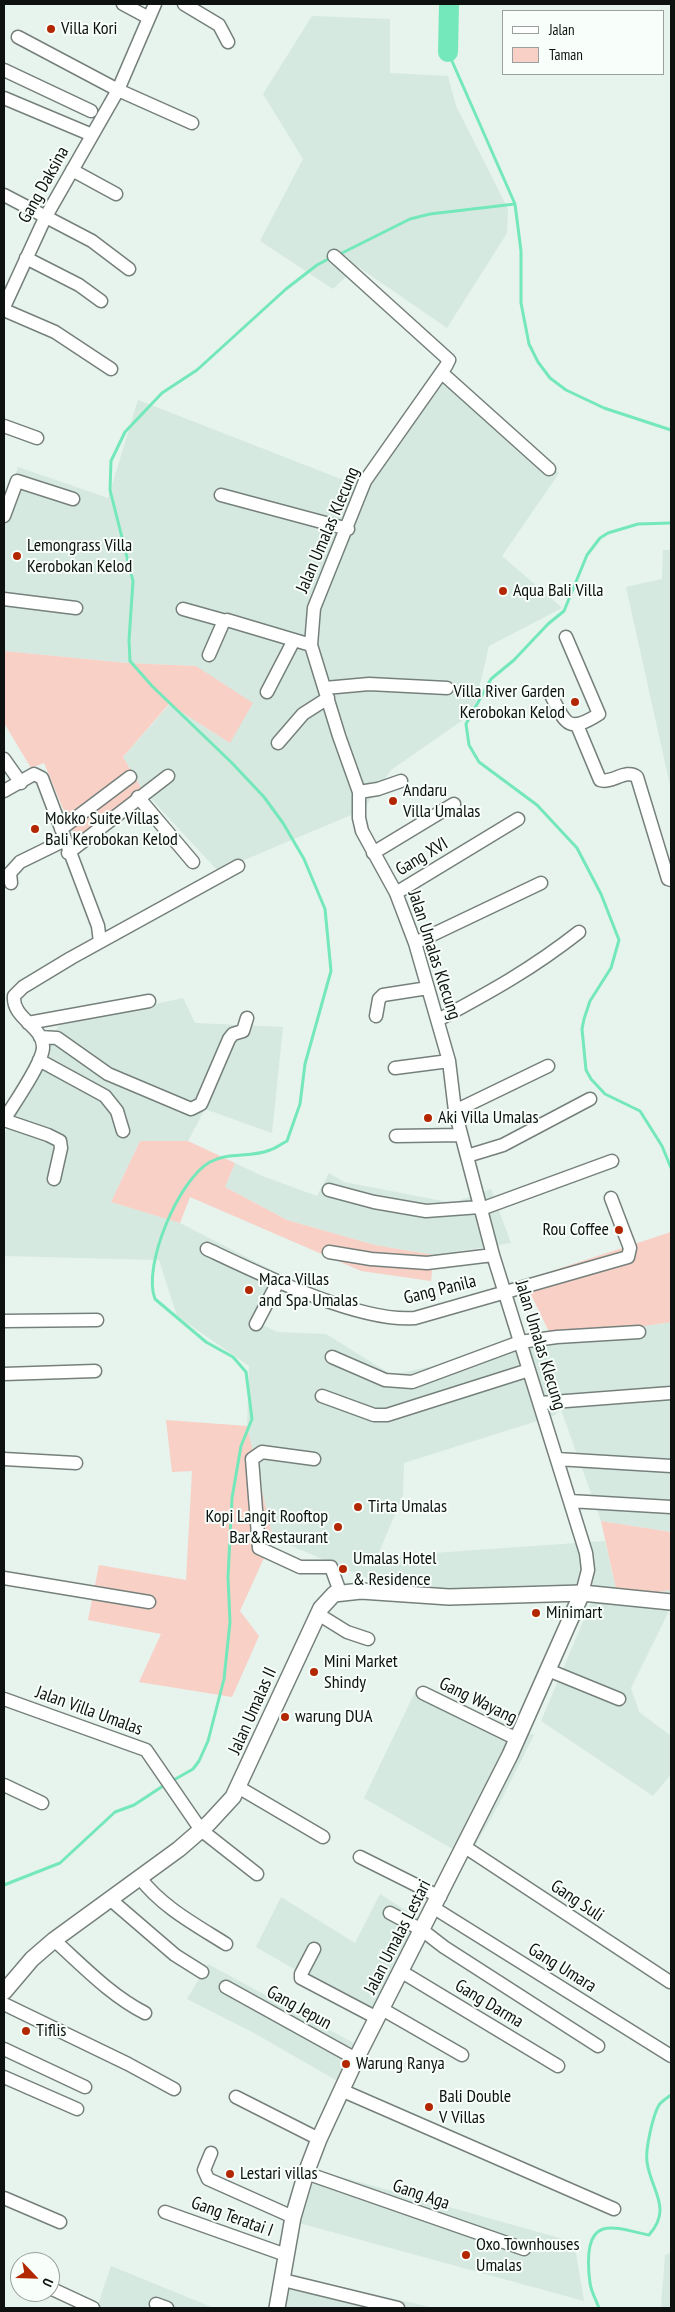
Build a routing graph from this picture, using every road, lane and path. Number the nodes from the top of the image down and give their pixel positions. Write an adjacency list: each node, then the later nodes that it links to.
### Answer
1 (123, 4): 4 (street)
2 (155, 4): 4 (street, Gang Daksina)
3 (184, 4): 6 (street)
4 (149, 18): 8 (street, Gang Daksina)
5 (18, 37): 8 (street)
6 (228, 42)
7 (4, 70): 10 (street)
8 (118, 90): 11 (street); 12 (street, Gang Daksina)
9 (4, 98): 12 (street, Gang Daksina)
10 (91, 111)
11 (192, 123)
12 (92, 135): 13 (street, Gang Daksina)
13 (72, 170): 15 (street); 16 (street, Gang Daksina)
14 (4, 194): 16 (street)
15 (116, 194)
16 (45, 218): 18 (street, Gang Daksina); 19 (street)
17 (334, 256): 23 (street, Jalan Umalas Klecung)
18 (26, 258): 20 (street); 21 (street, Gang Daksina)
19 (129, 269)
20 (101, 301)
21 (4, 308): 22 (street)
22 (111, 369)
23 (442, 373): 26 (street); 30 (street, Jalan Umalas Klecung)
24 (4, 426): 25 (street)
25 (38, 438)
26 (549, 468)
27 (221, 495): 30 (street)
28 (73, 500): 29 (street)
29 (4, 516)
30 (348, 529): 37 (street, Jalan Umalas Klecung)
31 (4, 599): 32 (street)
32 (76, 608)
33 (183, 610): 34 (street)
34 (226, 621): 36 (street); 38 (street)
35 (566, 637): 43 (street)
36 (294, 640): 37 (street); 40 (street)
37 (312, 645): 41 (street, Jalan Umalas Klecung)
38 (208, 655)
39 (447, 688): 41 (street)
40 (267, 692)
41 (327, 693): 44 (street); 51 (street, Jalan Umalas Klecung)
42 (552, 697): 43 (street)
43 (577, 725): 59 (street)
44 (278, 743)
45 (4, 759): 49 (street)
46 (168, 776): 52 (street)
47 (130, 777): 55 (street)
48 (400, 782): 51 (street)
49 (20, 783): 50 (street); 55 (street)
50 (4, 791)
51 (359, 792): 56 (street, Jalan Umalas Klecung)
52 (138, 797): 55 (street); 57 (street)
53 (454, 804): 56 (street)
54 (518, 819): 62 (street, Gang XVI)
55 (65, 841): 60 (street); 64 (street)
56 (373, 853): 62 (street, Jalan Umalas Klecung)
57 (193, 862)
58 (238, 866): 64 (street)
59 (671, 880)
60 (11, 883)
61 (541, 883): 65 (street)
62 (396, 893): 65 (street, Jalan Umalas Klecung)
63 (579, 932): 70 (street)
64 (100, 942): 71 (street)
65 (415, 943): 66 (street, Jalan Umalas Klecung)
66 (428, 988): 68 (street); 70 (street, Jalan Umalas Klecung)
67 (149, 1001): 71 (street)
68 (376, 1016)
69 (247, 1018): 72 (street)
70 (438, 1020): 74 (street, Jalan Umalas Klecung)
71 (28, 1022): 72 (street)
72 (40, 1037): 73 (street)
73 (39, 1060): 79 (street); 80 (street)
74 (449, 1060): 76 (street); 78 (street, Jalan Umalas Klecung)
75 (548, 1066): 78 (street)
76 (395, 1068)
77 (590, 1099): 83 (street)
78 (455, 1111): 81 (street, Jalan Umalas Klecung)
79 (4, 1120): 85 (street)
80 (123, 1131)
81 (461, 1135): 82 (street); 83 (street, Jalan Umalas Klecung)
82 (396, 1136)
83 (467, 1156): 88 (street, Jalan Umalas Klecung)
84 (612, 1161): 88 (street)
85 (54, 1179)
86 (328, 1190): 88 (street)
87 (611, 1198): 93 (street, Gang Panila)
88 (481, 1208): 91 (street, Jalan Umalas Klecung)
89 (207, 1249): 92 (street, Gang Panila)
90 (329, 1252): 91 (street)
91 (493, 1254): 93 (street, Jalan Umalas Klecung)
92 (278, 1282): 93 (street, Gang Panila); 96 (street)
93 (505, 1292): 98 (street, Jalan Umalas Klecung)
94 (98, 1320): 95 (street)
95 (4, 1321)
96 (256, 1324)
97 (639, 1332): 98 (street)
98 (520, 1342): 99 (street); 100 (street, Jalan Umalas Klecung)
99 (332, 1358)
100 (529, 1370): 104 (street); 105 (street, Jalan Umalas Klecung)
101 (95, 1371): 102 (street)
102 (4, 1374)
103 (671, 1393): 105 (street)
104 (322, 1396)
105 (540, 1403): 108 (street, Jalan Umalas Klecung)
106 (4, 1459): 109 (street)
107 (314, 1459): 114 (street)
108 (557, 1459): 110 (street); 111 (street, Jalan Umalas Klecung)
109 (76, 1462)
110 (671, 1466)
111 (570, 1501): 112 (street); 115 (street, Jalan Umalas Klecung)
112 (671, 1507)
113 (4, 1578): 116 (street)
114 (340, 1592): 115 (street); 118 (street, Jalan Umalas II)
115 (582, 1593): 117 (street); 120 (street, Jalan Umalas Lestari)
116 (149, 1602)
117 (671, 1602)
118 (318, 1614): 119 (street); 126 (street, Jalan Umalas II)
119 (368, 1639)
120 (548, 1670): 123 (street); 124 (street, Jalan Umalas Lestari)
121 (423, 1693): 124 (street, Gang Wayang)
122 (4, 1699): 128 (street, Jalan Villa Umalas)
123 (619, 1699)
124 (517, 1739): 130 (street, Jalan Umalas Lestari)
125 (4, 1784): 127 (street)
126 (238, 1787): 128 (street, Jalan Umalas II); 129 (street)
127 (42, 1803)
128 (201, 1830): 132 (street, Jalan Villa Umalas); 133 (street, Jalan Umalas II)
129 (323, 1837)
130 (465, 1848): 135 (street, Jalan Umalas Lestari); 143 (street, Gang Suli)
131 (360, 1857): 135 (street, Gang Umara)
132 (257, 1874)
133 (140, 1878): 134 (street, Jalan Umalas II); 139 (street)
134 (111, 1900): 138 (street, Jalan Umalas II); 141 (street)
135 (437, 1902): 137 (street, Jalan Umalas Lestari); 152 (street, Gang Umara)
136 (390, 1913): 137 (street)
137 (422, 1930): 142 (street, Jalan Umalas Lestari); 149 (street)
138 (54, 1940): 145 (street, Jalan Umalas II); 147 (street)
139 (226, 1944)
140 (314, 1949): 148 (street)
141 (202, 1972)
142 (402, 1972): 148 (street, Jalan Umalas Lestari); 154 (street, Gang Darma)
143 (670, 1982)
144 (226, 1987): 153 (street, Gang Jepun)
145 (4, 1992)
146 (4, 2004): 157 (street)
147 (145, 2012)
148 (379, 2014): 151 (street); 153 (street, Jalan Umalas Lestari)
149 (598, 2046)
150 (4, 2049): 156 (street)
151 (462, 2055)
152 (671, 2056)
153 (356, 2059): 158 (street, Jalan Umalas Lestari)
154 (558, 2066)
155 (4, 2076): 160 (street)
156 (86, 2087)
157 (174, 2089)
158 (341, 2090): 161 (street, Jalan Umalas Lestari); 165 (street)
159 (236, 2097): 161 (street)
160 (76, 2109)
161 (320, 2139): 163 (street, Jalan Umalas Lestari)
162 (211, 2152): 167 (street)
163 (306, 2173): 167 (street, Jalan Umalas Lestari); 169 (street, Gang Aga)
164 (4, 2198): 168 (street)
165 (614, 2208)
166 (165, 2212): 170 (street, Gang Teratai I)
167 (293, 2217): 170 (street, Jalan Umalas Lestari)
168 (60, 2222)
169 (524, 2249)
170 (286, 2255): 171 (street, Jalan Umalas Lestari)
171 (282, 2280): 174 (street, Jalan Umalas Lestari); 175 (street)
172 (60, 2293): 173 (street)
173 (93, 2308)
174 (277, 2308)
175 (398, 2308)

